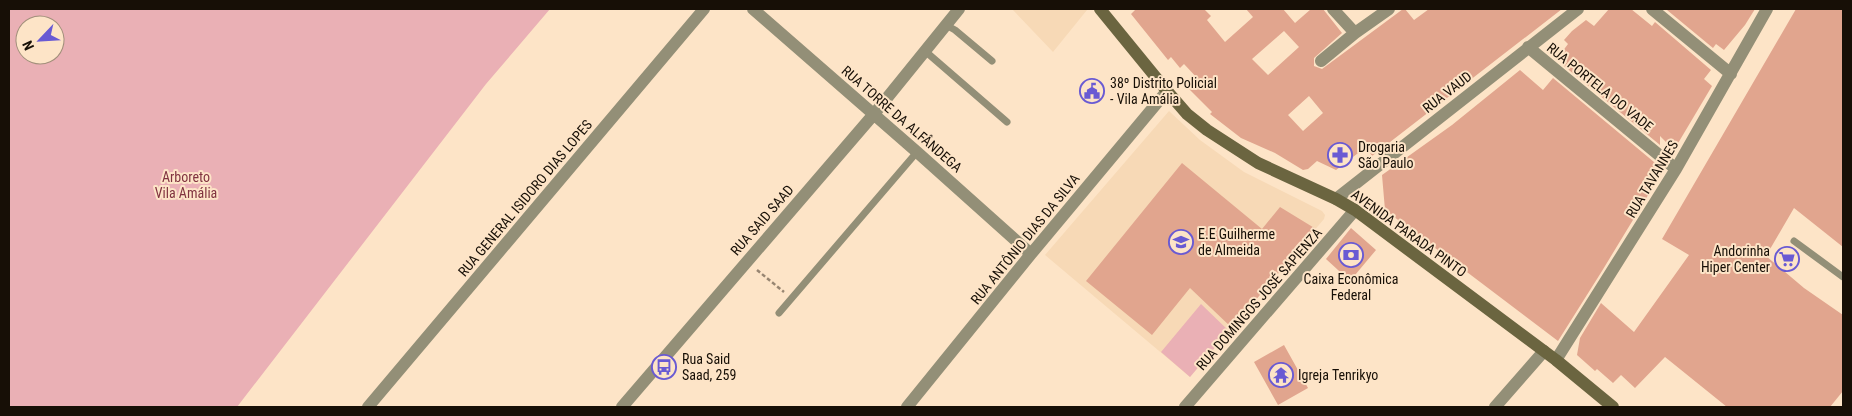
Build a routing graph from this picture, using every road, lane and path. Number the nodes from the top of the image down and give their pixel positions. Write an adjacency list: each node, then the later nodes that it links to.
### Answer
1 (704, 9): 32 (street, RUA GENERAL ISIDORO DIAS LOPES)
2 (753, 9): 18 (street, RUA TORRE DA ALFÂNDEGA)
3 (959, 9): 10 (street, RUA SAID SAAD)
4 (1100, 9): 17 (main road, AVENIDA PARADA PINTO)
5 (1333, 9): 11 (street)
6 (1389, 9): 11 (street)
7 (1578, 9): 12 (street, RUA VAUD)
8 (1652, 9): 16 (street)
9 (1767, 9): 16 (street, RUA TAVANNES)
10 (946, 25): 13 (street, RUA SAID SAAD); 14 (lane)
11 (1355, 33): 15 (street)
12 (1528, 47): 21 (street, RUA PORTELA DO VADE); 22 (street, RUA VAUD)
13 (925, 52): 18 (street, RUA SAID SAAD); 19 (lane)
14 (992, 61)
15 (1321, 61)
16 (1731, 74): 21 (street, RUA TAVANNES)
17 (1167, 91): 22 (main road, AVENIDA PARADA PINTO); 25 (street, RUA ANTÔNIO DIAS DA SILVA)
18 (874, 114): 20 (street, RUA TORRE DA ALFÂNDEGA); 26 (street, RUA SAID SAAD)
19 (1007, 122)
20 (918, 152): 25 (street, RUA TORRE DA ALFÂNDEGA); 28 (lane)
21 (1676, 169): 31 (street, RUA TAVANNES)
22 (1336, 199): 23 (main road, AVENIDA PARADA PINTO)
23 (1355, 210): 30 (main road, AVENIDA PARADA PINTO); 35 (street, RUA DOMINGOS JOSÉ SAPIENZA)
24 (1794, 241): 27 (lane)
25 (1031, 254): 34 (street, RUA ANTÔNIO DIAS DA SILVA)
26 (746, 262): 28 (path); 33 (street, RUA SAID SAAD)
27 (1843, 277)
28 (791, 298): 29 (lane)
29 (779, 313)
30 (1544, 350): 31 (main road, AVENIDA PARADA PINTO); 36 (street)
31 (1556, 360): 37 (main road, AVENIDA PARADA PINTO)
32 (368, 407)
33 (622, 407)
34 (907, 407)
35 (1185, 407)
36 (1495, 407)
37 (1613, 407)

